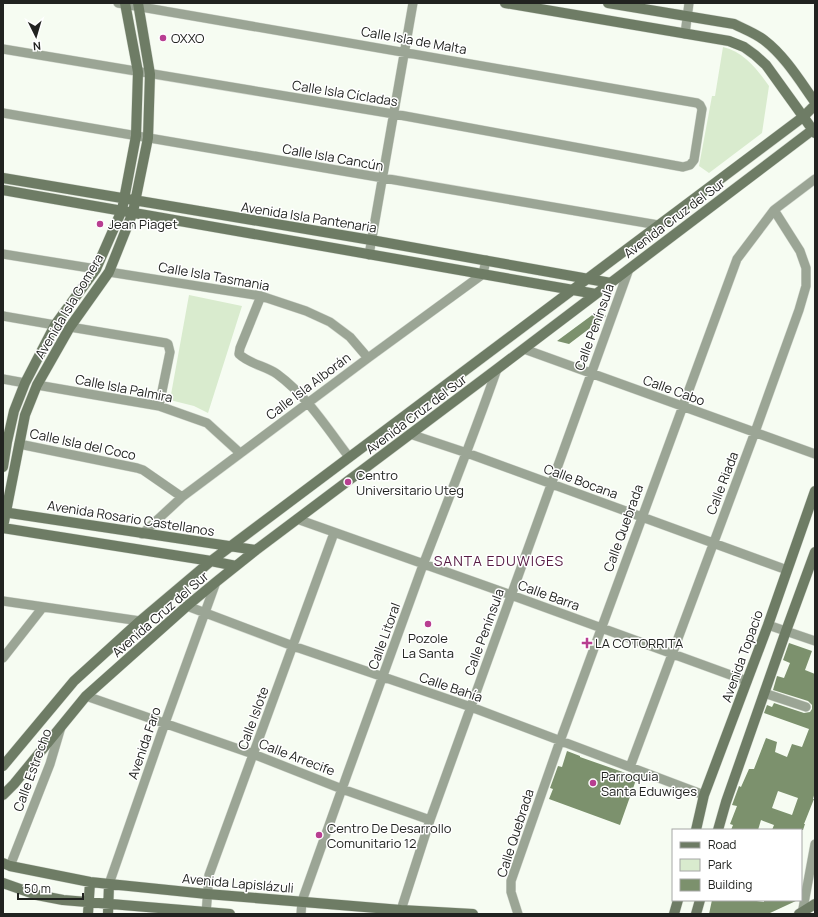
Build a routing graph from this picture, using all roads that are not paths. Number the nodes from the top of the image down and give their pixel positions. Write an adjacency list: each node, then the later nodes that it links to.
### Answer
1 (123, 3): 6 (street, Calle Isla de Malta); 11 (street, Avenida Isla Gomera)
2 (413, 3): 10 (street)
3 (505, 3): 8 (street)
4 (608, 3): 7 (street)
5 (689, 3): 7 (street)
6 (138, 5): 10 (street, Calle Isla de Malta); 12 (street, Avenida Isla Gomera)
7 (687, 16): 8 (street); 13 (street)
8 (685, 34): 17 (street)
9 (3, 49): 11 (street, Calle Isla Cícladas)
10 (404, 52): 16 (street); 21 (street, Calle Isla de Malta)
11 (138, 72): 12 (street, Calle Isla Cícladas); 19 (street, Avenida Isla Gomera)
12 (150, 74): 16 (street, Calle Isla Cícladas); 20 (street, Avenida Isla Gomera)
13 (815, 102)
14 (815, 105): 17 (street, Avenida Cruz del Sur)
15 (3, 113): 19 (street, Calle Isla Cancún)
16 (394, 114): 21 (street, Calle Isla Cícladas); 23 (street)
17 (803, 117): 18 (street); 31 (street, Avenida Cruz del Sur)
18 (814, 130): 37 (street, Avenida Cruz del Sur)
19 (136, 136): 20 (street, Calle Isla Cancún); 26 (street, Avenida Isla Gomera)
20 (148, 138): 23 (street, Calle Isla Cancún); 27 (street, Avenida Isla Gomera)
21 (683, 167)
22 (3, 178): 26 (street, Avenida Isla Pantenaria)
23 (382, 179): 31 (street, Calle Isla Cancún); 32 (street)
24 (815, 179): 29 (street, Calle Quebrada)
25 (3, 190): 28 (street, Avenida Isla Pantenaria)
26 (125, 199): 27 (street, Avenida Isla Pantenaria); 28 (street, Avenida Isla Gomera)
27 (135, 201): 30 (street, Avenida Isla Gomera); 32 (street, Avenida Isla Pantenaria)
28 (122, 210): 30 (street, Avenida Isla Pantenaria); 36 (street, Avenida Isla Gomera)
29 (774, 210): 59 (street, Calle Quebrada); 62 (street, Calle Riada)
30 (133, 212): 34 (street, Avenida Isla Pantenaria); 38 (street, Avenida Isla Gomera)
31 (658, 226): 40 (street, Avenida Cruz del Sur)
32 (371, 240): 34 (street); 35 (street, Avenida Isla Pantenaria)
33 (3, 254): 36 (street)
34 (369, 255): 39 (street, Avenida Isla Pantenaria)
35 (486, 260): 39 (street); 40 (street, Avenida Isla Pantenaria)
36 (96, 269): 45 (street, Avenida Isla Gomera)
37 (629, 269): 41 (street, Avenida Cruz del Sur); 53 (street, Calle Península)
38 (109, 272): 44 (street, Calle Isla Tasmania); 46 (street, Avenida Isla Gomera)
39 (483, 274): 42 (street, Avenida Isla Pantenaria); 51 (street, Calle Isla Alborán)
40 (587, 278): 41 (street, Avenida Isla Pantenaria); 42 (street, Avenida Cruz del Sur)
41 (611, 283): 43 (street, Avenida Cruz del Sur)
42 (572, 289): 43 (street, Avenida Isla Pantenaria); 69 (street, Avenida Cruz del Sur)
43 (596, 294): 50 (street, Avenida Cruz del Sur)
44 (261, 296): 51 (street, Calle Isla Tasmania); 57 (street)
45 (75, 297): 46 (street); 48 (street, Avenida Isla Gomera)
46 (87, 303): 49 (street, Avenida Isla Gomera)
47 (3, 316): 48 (street)
48 (56, 325): 55 (street, Avenida Isla Gomera)
49 (70, 327): 56 (street, Avenida Isla Gomera); 58 (street)
50 (524, 348): 52 (street, Avenida Cruz del Sur); 53 (street, Calle Cabo)
51 (368, 358): 57 (street, Calle Isla Alborán)
52 (497, 369): 63 (street, Avenida Cruz del Sur); 67 (street, Calle Litoral)
53 (592, 373): 59 (street, Calle Cabo); 71 (street, Calle Península)
54 (3, 380): 55 (street)
55 (25, 383): 60 (street, Avenida Isla Gomera)
56 (37, 385): 58 (street, Calle Isla Palmira); 61 (street, Avenida Isla Gomera)
57 (308, 403): 66 (street, Calle Isla Alborán); 69 (street)
58 (159, 406): 66 (street, Calle Isla Palmira)
59 (682, 407): 62 (street, Calle Cabo); 75 (street, Calle Quebrada)
60 (14, 411): 61 (street); 64 (street, Avenida Isla Gomera)
61 (25, 415): 65 (street, Avenida Isla Gomera)
62 (755, 432): 68 (street, Calle Cabo); 80 (street, Calle Riada)
63 (410, 434): 67 (street, Calle Bocana); 76 (street, Avenida Cruz del Sur)
64 (5, 442): 70 (street, Avenida Isla Gomera)
65 (19, 444): 73 (street, Calle Isla del Coco); 74 (street, Avenida Isla Gomera)
66 (240, 453): 73 (street, Calle Isla Alborán)
67 (467, 453): 71 (street, Calle Bocana); 85 (street, Calle Litoral)
68 (815, 454)
69 (349, 457): 81 (street, Avenida Cruz del Sur)
70 (3, 467)
71 (551, 484): 75 (street, Calle Bocana); 89 (street, Calle Península)
72 (815, 491): 87 (street, Avenida Topacio)
73 (182, 497): 79 (street, Calle Isla Alborán)
74 (4, 512): 77 (street, Avenida Isla Gomera); 79 (street, Avenida Rosario Castellanos)
75 (641, 517): 80 (street, Calle Bocana); 96 (street, Calle Quebrada)
76 (297, 519): 78 (street, Calle Barra); 82 (street, Avenida Cruz del Sur)
77 (3, 528): 84 (street)
78 (334, 533): 85 (street, Calle Barra); 99 (street, Calle Islote)
79 (142, 534): 81 (street, Avenida Rosario Castellanos)
80 (713, 543): 87 (street, Calle Bocana); 100 (street, Calle Riada)
81 (230, 547): 82 (street, Avenida Rosario Castellanos); 84 (street, Avenida Cruz del Sur)
82 (256, 550): 86 (street, Avenida Cruz del Sur)
83 (815, 552): 97 (street)
84 (211, 561): 86 (street); 94 (street, Avenida Cruz del Sur)
85 (424, 564): 89 (street, Calle Barra); 102 (street, Calle Litoral)
86 (236, 566): 88 (street, Avenida Cruz del Sur)
87 (787, 570): 95 (street, Avenida Topacio)
88 (216, 582): 91 (street, Avenida Cruz del Sur); 93 (street, Avenida Faro)
89 (511, 595): 96 (street, Calle Barra); 106 (street, Calle Península)
90 (3, 601): 92 (street)
91 (187, 606): 93 (street, Calle Bahía); 105 (street, Avenida Cruz del Sur)
92 (43, 607): 94 (street); 101 (street)
93 (204, 612): 99 (street, Calle Bahía); 108 (street, Avenida Faro)
94 (140, 621): 112 (street, Avenida Cruz del Sur)
95 (768, 625): 97 (street); 103 (street, Avenida Topacio)
96 (601, 628): 100 (street, Calle Barra); 110 (street, Calle Quebrada)
97 (786, 631): 98 (street); 104 (street)
98 (815, 641)
99 (293, 646): 102 (street, Calle Bahía); 111 (street, Calle Islote)
100 (672, 654): 103 (street, Calle Barra); 114 (street, Calle Riada)
101 (3, 658)
102 (382, 677): 106 (street, Calle Bahía); 115 (street, Calle Litoral)
103 (747, 681): 117 (street, Avenida Topacio)
104 (764, 693): 107 (street); 120 (street)
105 (86, 696): 108 (street, Calle Arrecife); 109 (street, Avenida Cruz del Sur)
106 (471, 707): 110 (street, Calle Bahía); 118 (street, Calle Península)
107 (806, 707)
108 (165, 723): 111 (street, Calle Arrecife); 125 (street, Avenida Faro)
109 (61, 727): 116 (street, Avenida Cruz del Sur); 122 (street, Calle Estrecho)
110 (560, 741): 114 (street, Calle Bahía); 140 (street, Calle Quebrada)
111 (253, 754): 115 (street, Calle Arrecife); 126 (street, Calle Islote)
112 (6, 757): 113 (street, Avenida Cruz del Sur)
113 (3, 766)
114 (630, 768): 117 (street, Calle Bahía)
115 (342, 789): 118 (street, Calle Arrecife); 127 (street, Calle Litoral)
116 (3, 795)
117 (704, 795): 119 (street, Avenida Topacio)
118 (430, 820): 133 (street, Calle Península)
119 (696, 829)
120 (718, 829)
121 (815, 844): 135 (street)
122 (6, 865): 123 (street, Avenida Lapislázuli)
123 (90, 882): 125 (street, Avenida Lapislázuli); 130 (street)
124 (3, 883): 130 (street)
125 (109, 884): 126 (street, Avenida Lapislázuli); 132 (street, Avenida Faro)
126 (207, 894): 127 (street, Avenida Lapislázuli); 134 (street, Calle Islote)
127 (302, 901): 133 (street, Avenida Lapislázuli); 138 (street, Calle Litoral)
128 (678, 901): 141 (street)
129 (700, 901): 142 (street)
130 (89, 903): 132 (street); 136 (street)
131 (815, 904): 135 (street)
132 (108, 909): 134 (street)
133 (401, 912): 139 (street, Avenida Lapislázuli)
134 (206, 913): 137 (street)
135 (801, 913)
136 (88, 914)
137 (230, 914)
138 (301, 914)
139 (473, 914)
140 (518, 914)
141 (674, 914)
142 (696, 914)

